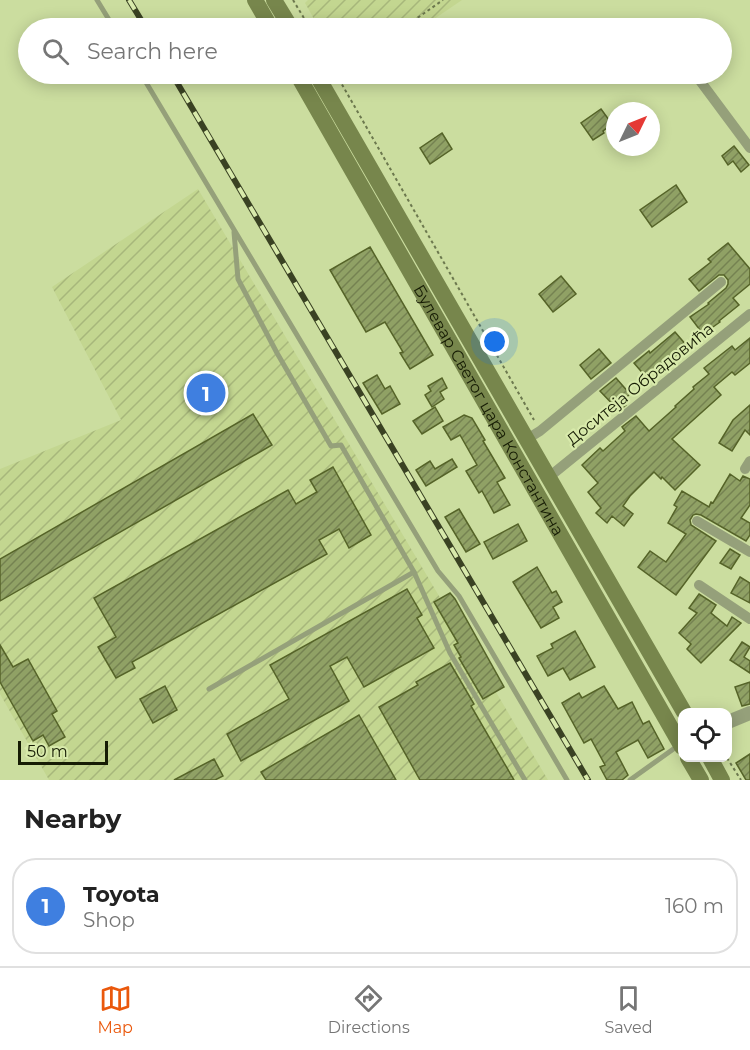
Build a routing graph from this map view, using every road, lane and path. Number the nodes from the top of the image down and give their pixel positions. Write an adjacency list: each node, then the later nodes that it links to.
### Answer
1 (97, 0): 6 (lane)
2 (255, 0): 7 (main road)
3 (274, 0): 8 (main road)
4 (293, 0): 9 (path)
5 (443, 0): 10 (path)
6 (108, 18)
7 (265, 18)
8 (285, 18)
9 (304, 18)
10 (417, 18)
11 (147, 84): 17 (lane)
12 (303, 84): 31 (main road, Булевар Светог цара Константина)
13 (322, 84): 20 (main road, Булевар Светог цара Константина)
14 (341, 84): 20 (path)
15 (702, 84): 16 (street)
16 (750, 148)
17 (234, 230): 24 (lane); 37 (lane)
18 (721, 282): 20 (street)
19 (750, 314): 21 (street, Доситеја Обрадовића)
20 (534, 435): 21 (main road, Булевар Светог цара Константина)
21 (549, 477): 28 (main road, Булевар Светог цара Константина)
22 (696, 521): 23 (street)
23 (750, 552)
24 (414, 572): 27 (lane); 36 (lane)
25 (699, 585): 26 (street)
26 (750, 619)
27 (208, 689)
28 (682, 708)
29 (749, 714): 30 (street)
30 (732, 720)
31 (678, 739)
32 (678, 751): 38 (lane)
33 (691, 762): 39 (main road, Булевар Светог цара Константина)
34 (712, 762): 40 (main road)
35 (730, 762): 41 (path)
36 (525, 780)
37 (567, 780)
38 (630, 780)
39 (701, 780)
40 (722, 780)
41 (741, 780)

